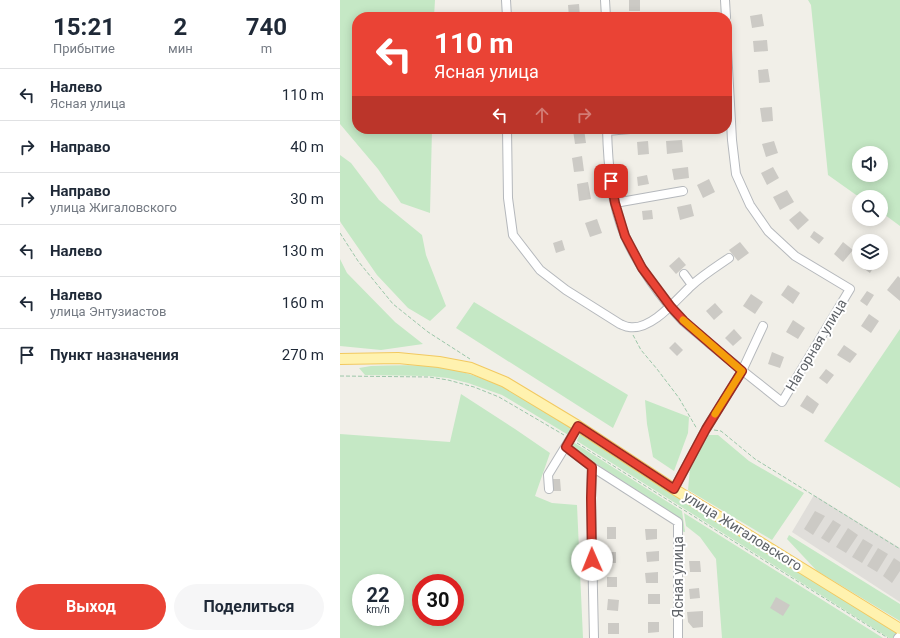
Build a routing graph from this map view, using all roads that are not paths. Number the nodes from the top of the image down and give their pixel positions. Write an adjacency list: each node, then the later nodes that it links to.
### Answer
1 (506, 0): 4 (street)
2 (605, 0): 5 (street)
3 (725, 0): 6 (street)
4 (506, 12)
5 (606, 12)
6 (726, 12)
7 (507, 134): 15 (street)
8 (607, 134): 11 (street)
9 (732, 134): 18 (street, Нагорная улица)
10 (683, 191): 11 (street)
11 (615, 203): 15 (street)
12 (729, 258): 14 (street)
13 (684, 274): 14 (street)
14 (692, 285): 15 (street)
15 (671, 307): 18 (street)
16 (763, 326): 18 (street)
17 (340, 359): 19 (main road, улица Жигаловского)
18 (742, 371): 23 (street)
19 (578, 426): 20 (street); 23 (main road, улица Жигаловского)
20 (566, 447): 21 (street, Ясная улица); 22 (street)
21 (592, 467): 25 (street); 26 (street, Ясная улица)
22 (549, 489)
23 (674, 489): 24 (main road, улица Жигаловского)
24 (900, 629)
25 (594, 638)
26 (678, 638)

